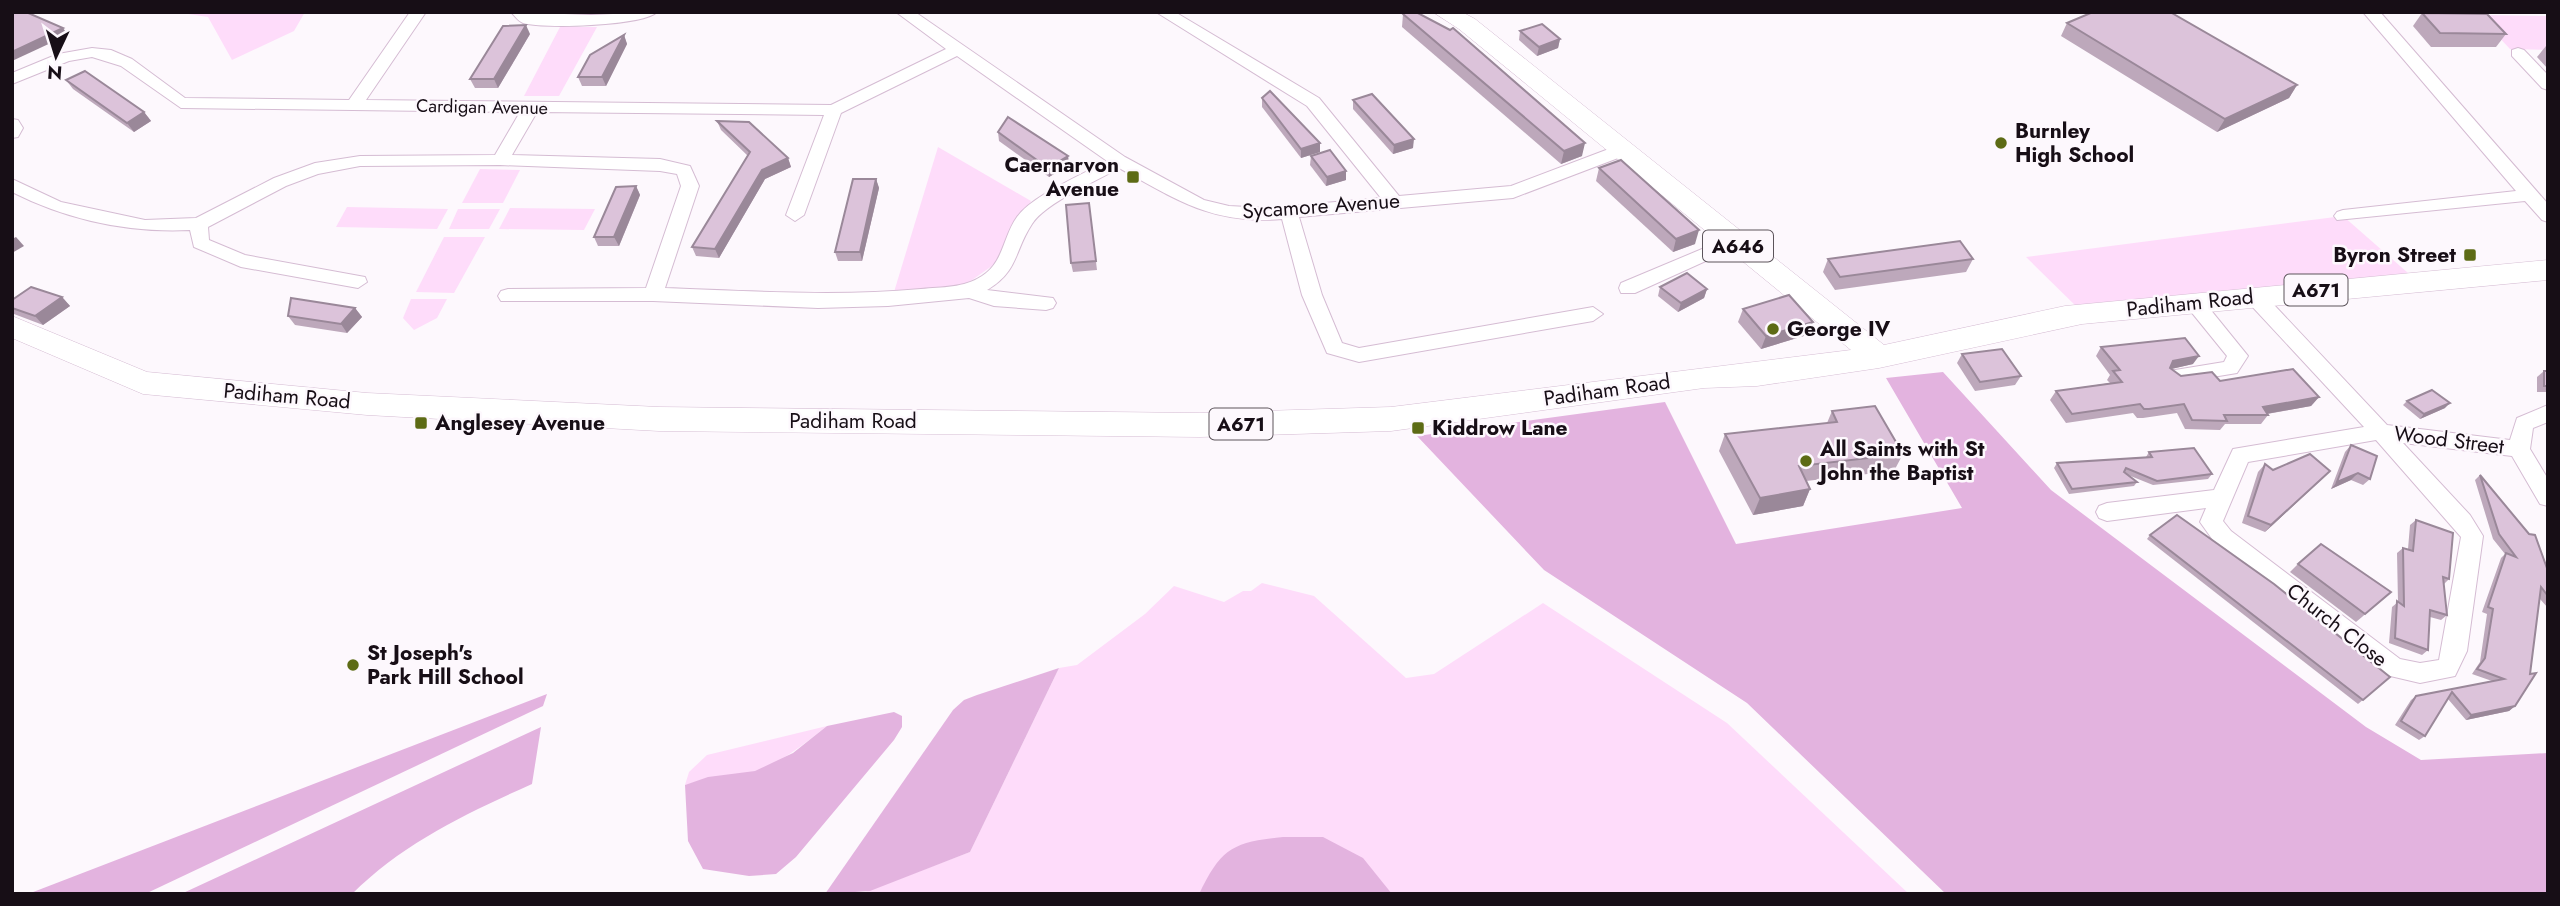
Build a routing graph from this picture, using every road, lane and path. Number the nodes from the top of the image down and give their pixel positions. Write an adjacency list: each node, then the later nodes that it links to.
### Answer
1 (418, 12): 12 (street)
2 (519, 12): 3 (street)
3 (649, 12)
4 (904, 12): 8 (street, Sycamore Avenue)
5 (1164, 12): 22 (street)
6 (1444, 12): 17 (main road, A646)
7 (2371, 12): 21 (street)
8 (958, 49): 14 (street, Cardigan Avenue); 19 (street, Sycamore Avenue)
9 (2518, 53): 11 (street)
10 (12, 79): 12 (street, Cardigan Avenue)
11 (2548, 85)
12 (354, 105): 13 (street, Cardigan Avenue)
13 (531, 107): 14 (street, Cardigan Avenue); 18 (street)
14 (834, 110): 24 (street)
15 (12, 124): 16 (street)
16 (12, 134)
17 (1620, 150): 22 (street, Sycamore Avenue); 28 (main road, A646)
18 (500, 160): 27 (street); 33 (street)
19 (1119, 161): 23 (street, Sycamore Avenue); 32 (street)
20 (12, 185): 27 (street)
21 (2529, 195): 25 (street); 26 (street)
22 (1394, 202): 23 (street, Sycamore Avenue)
23 (1289, 212): 38 (street)
24 (795, 215)
25 (2343, 216)
26 (2548, 216)
27 (199, 224): 30 (street)
28 (1733, 242): 31 (street); 40 (main road, A646)
29 (2548, 270): 35 (main road, Padiham Road / A671)
30 (358, 282)
31 (1628, 288)
32 (970, 291): 33 (street); 36 (street)
33 (653, 293): 34 (street)
34 (508, 296)
35 (2254, 296): 37 (main road, Padiham Road / A671); 43 (street, Church Close)
36 (1046, 303)
37 (2194, 303): 40 (main road, Padiham Road / A671); 41 (street)
38 (1593, 314)
39 (12, 326): 40 (main road, Padiham Road / A671)
40 (1868, 348)
41 (2176, 376)
42 (2548, 412): 44 (street)
43 (2380, 432): 44 (street, Wood Street); 45 (street, Church Close); 45 (street, Church Close)
44 (2519, 449): 46 (street)
45 (2222, 497): 47 (street)
46 (2548, 498)
47 (2107, 512)

